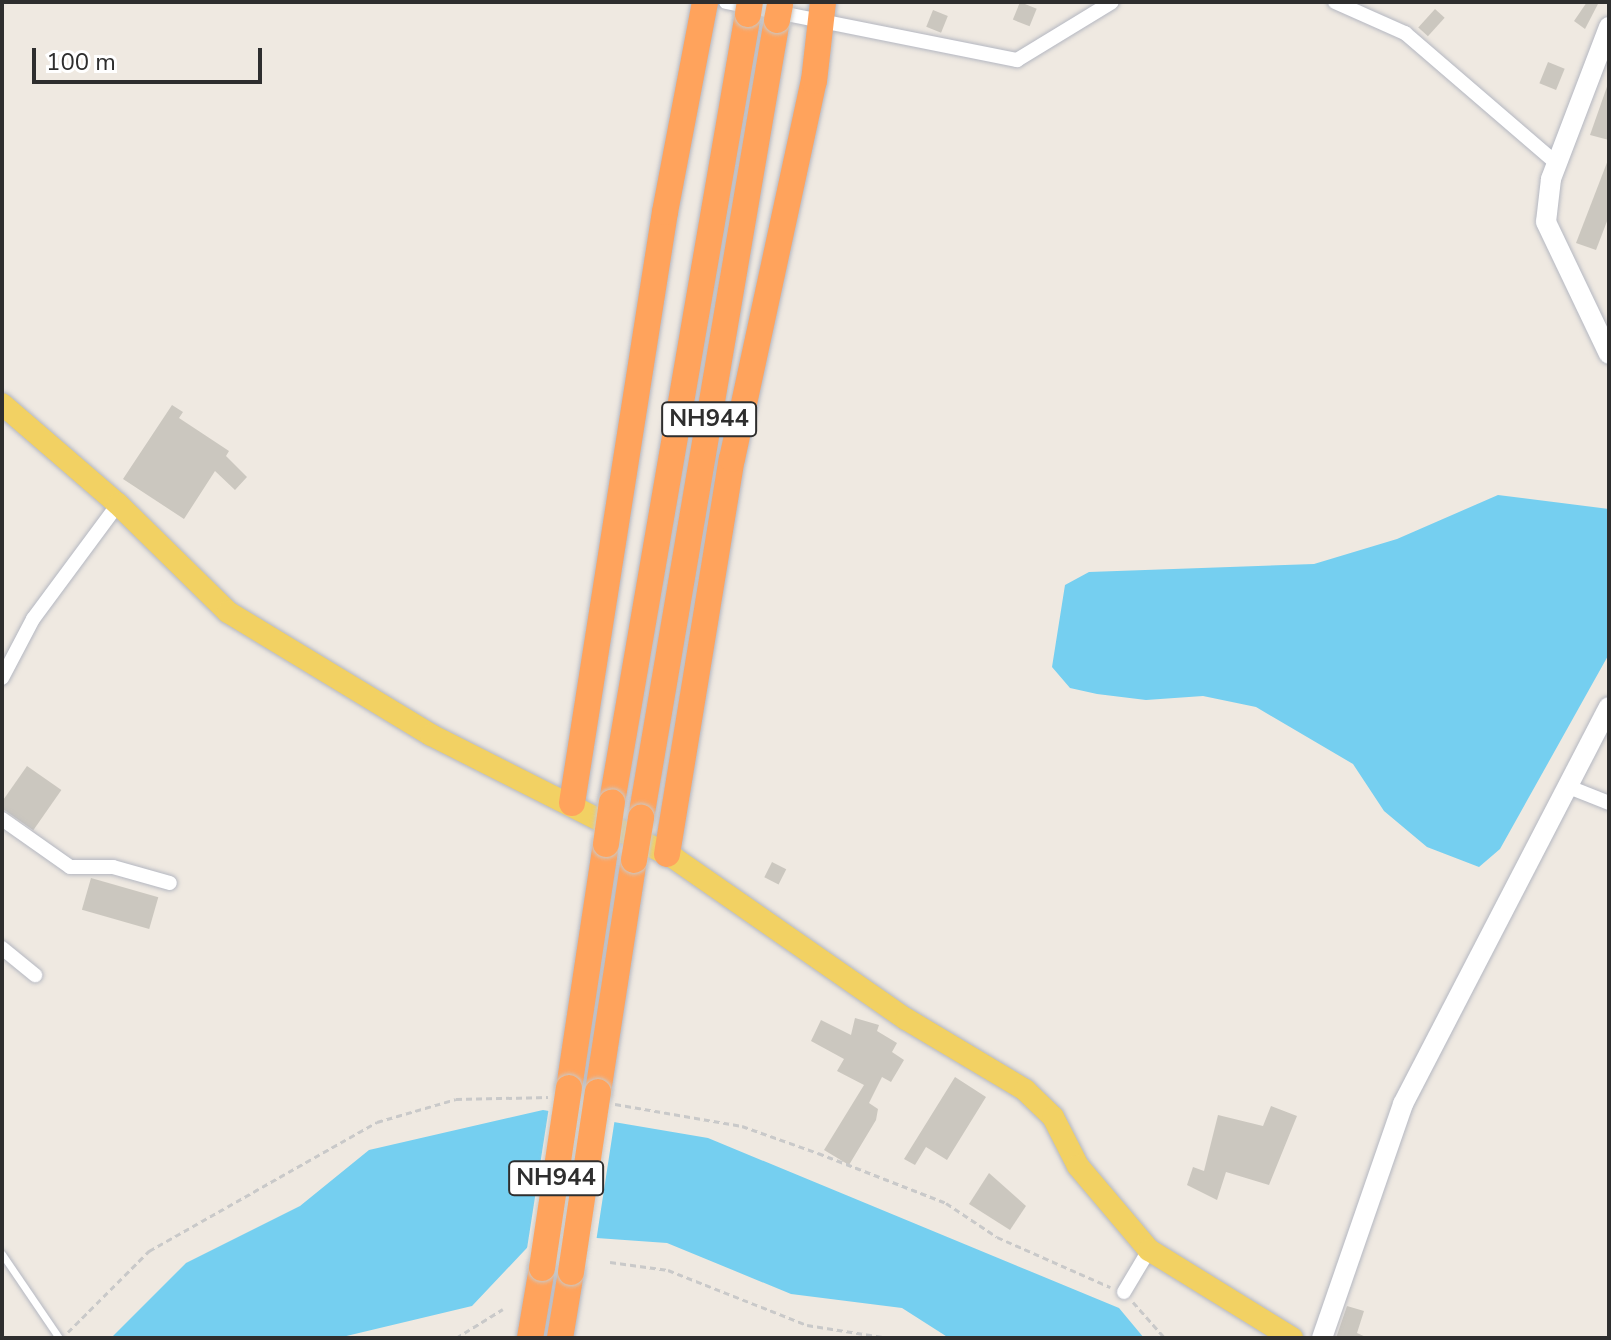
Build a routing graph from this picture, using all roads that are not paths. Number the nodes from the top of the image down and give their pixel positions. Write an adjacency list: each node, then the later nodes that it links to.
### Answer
1 (705, 2): 15 (highway)
2 (1112, 2): 6 (street)
3 (1335, 2): 8 (street)
4 (741, 6): 6 (street); 26 (highway, NH944 / NH944, bridge)
5 (779, 9): 27 (highway, NH944 / NH944, bridge)
6 (822, 11): 18 (highway)
7 (1609, 27): 8 (street)
8 (1556, 163): 9 (street)
9 (1609, 354)
10 (2, 404): 11 (main road)
11 (118, 504): 12 (street); 15 (main road)
12 (2, 678)
13 (1609, 707): 14 (street)
14 (1569, 787): 16 (street); 29 (street)
15 (572, 803): 18 (main road)
16 (1609, 803)
17 (2, 819): 19 (street)
18 (667, 854): 22 (main road)
19 (170, 883)
20 (2, 948): 21 (street)
21 (35, 975)
22 (1149, 1250): 24 (street); 28 (main road)
23 (2, 1254): 25 (lane)
24 (1124, 1292)
25 (59, 1338)
26 (530, 1338)
27 (560, 1338)
28 (1292, 1338)
29 (1322, 1338)

